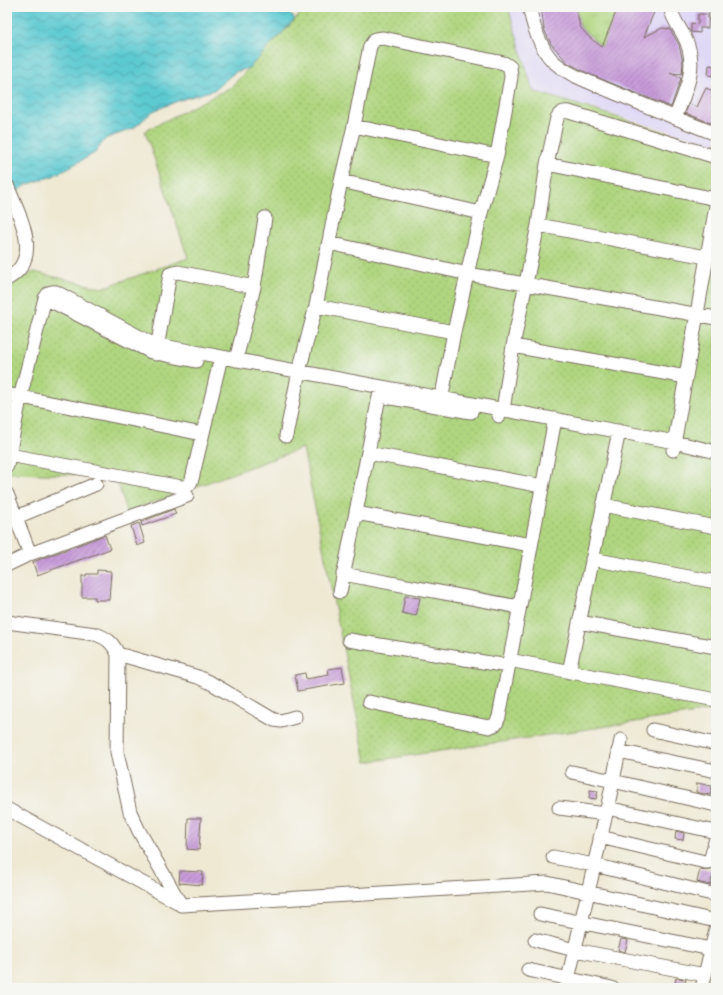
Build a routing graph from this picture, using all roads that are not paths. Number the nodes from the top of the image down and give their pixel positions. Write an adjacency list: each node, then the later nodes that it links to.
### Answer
1 (670, 7): 5 (street)
2 (528, 10): 5 (street)
3 (716, 14): 4 (street)
4 (716, 18)
5 (675, 118): 7 (street)
6 (354, 126): 8 (street); 8 (street); 11 (street)
7 (716, 134)
8 (497, 156): 15 (street)
9 (716, 157): 10 (street)
10 (546, 164): 13 (street); 17 (street)
11 (341, 181): 15 (street); 18 (street)
12 (7, 185): 21 (street)
13 (716, 199)
14 (716, 206): 19 (street)
15 (481, 213): 20 (street)
16 (265, 218): 23 (street)
17 (538, 225): 19 (street); 22 (street)
18 (329, 243): 20 (street); 24 (street)
19 (706, 257): 25 (street)
20 (468, 274): 22 (street); 27 (street)
21 (7, 279)
22 (525, 284): 25 (street); 28 (street)
23 (254, 287): 29 (street); 30 (street)
24 (316, 306): 27 (street); 32 (street)
25 (697, 314): 26 (street); 33 (street)
26 (716, 318)
27 (454, 332): 37 (street)
28 (513, 346): 33 (street); 38 (street)
29 (157, 350): 31 (street); 36 (street)
30 (236, 360): 31 (street); 32 (street)
31 (220, 361): 32 (street); 40 (street)
32 (298, 376): 34 (street); 41 (street)
33 (686, 377): 43 (street)
34 (380, 391): 37 (street); 45 (street)
35 (7, 394): 36 (street)
36 (20, 398): 40 (street); 46 (street)
37 (440, 402): 38 (street)
38 (500, 414): 39 (street)
39 (555, 424): 42 (street); 49 (street)
40 (202, 434): 46 (street)
41 (286, 436)
42 (618, 436): 43 (street); 52 (street)
43 (674, 446): 44 (street); 47 (street)
44 (716, 452)
45 (368, 453): 49 (street); 53 (street)
46 (8, 461)
47 (716, 461)
48 (96, 484): 54 (street)
49 (542, 486): 56 (street)
50 (7, 494): 54 (street)
51 (187, 496): 57 (street)
52 (603, 505): 55 (street); 58 (street)
53 (356, 514): 56 (street); 60 (street)
54 (12, 519): 57 (street)
55 (716, 527)
56 (531, 544): 63 (street)
57 (30, 554): 59 (street)
58 (592, 559): 61 (street); 65 (street)
59 (7, 565)
60 (344, 574): 62 (street); 63 (street)
61 (716, 582)
62 (340, 592)
63 (520, 607): 69 (street)
64 (7, 622): 68 (street)
65 (580, 622): 67 (street); 70 (street)
66 (349, 640): 69 (street)
67 (716, 647)
68 (118, 654): 73 (street); 91 (street)
69 (509, 663): 70 (street); 72 (street)
70 (569, 672): 71 (street)
71 (716, 700)
72 (369, 702)
73 (295, 718)
74 (653, 730): 75 (street)
75 (716, 744)
76 (716, 771): 78 (street)
77 (572, 772): 78 (street)
78 (613, 781): 79 (street); 82 (street)
79 (716, 805)
80 (559, 808): 82 (street)
81 (7, 809): 91 (street)
82 (606, 811): 83 (street); 84 (street)
83 (716, 832)
84 (600, 837): 87 (street); 88 (street)
85 (716, 838): 87 (street)
86 (552, 857): 88 (street)
87 (714, 859)
88 (594, 865): 89 (street); 90 (street)
89 (588, 892): 91 (street); 93 (street); 94 (street)
90 (716, 895)
91 (181, 905)
92 (540, 914): 94 (street)
93 (716, 921)
94 (581, 922): 97 (street); 98 (street)
95 (716, 929): 98 (street)
96 (535, 940): 97 (street)
97 (575, 950): 100 (street); 101 (street)
98 (712, 956): 100 (street)
99 (528, 970): 101 (street)
100 (705, 975): 103 (street)
101 (567, 983): 102 (street)
102 (612, 988)
103 (702, 988)

